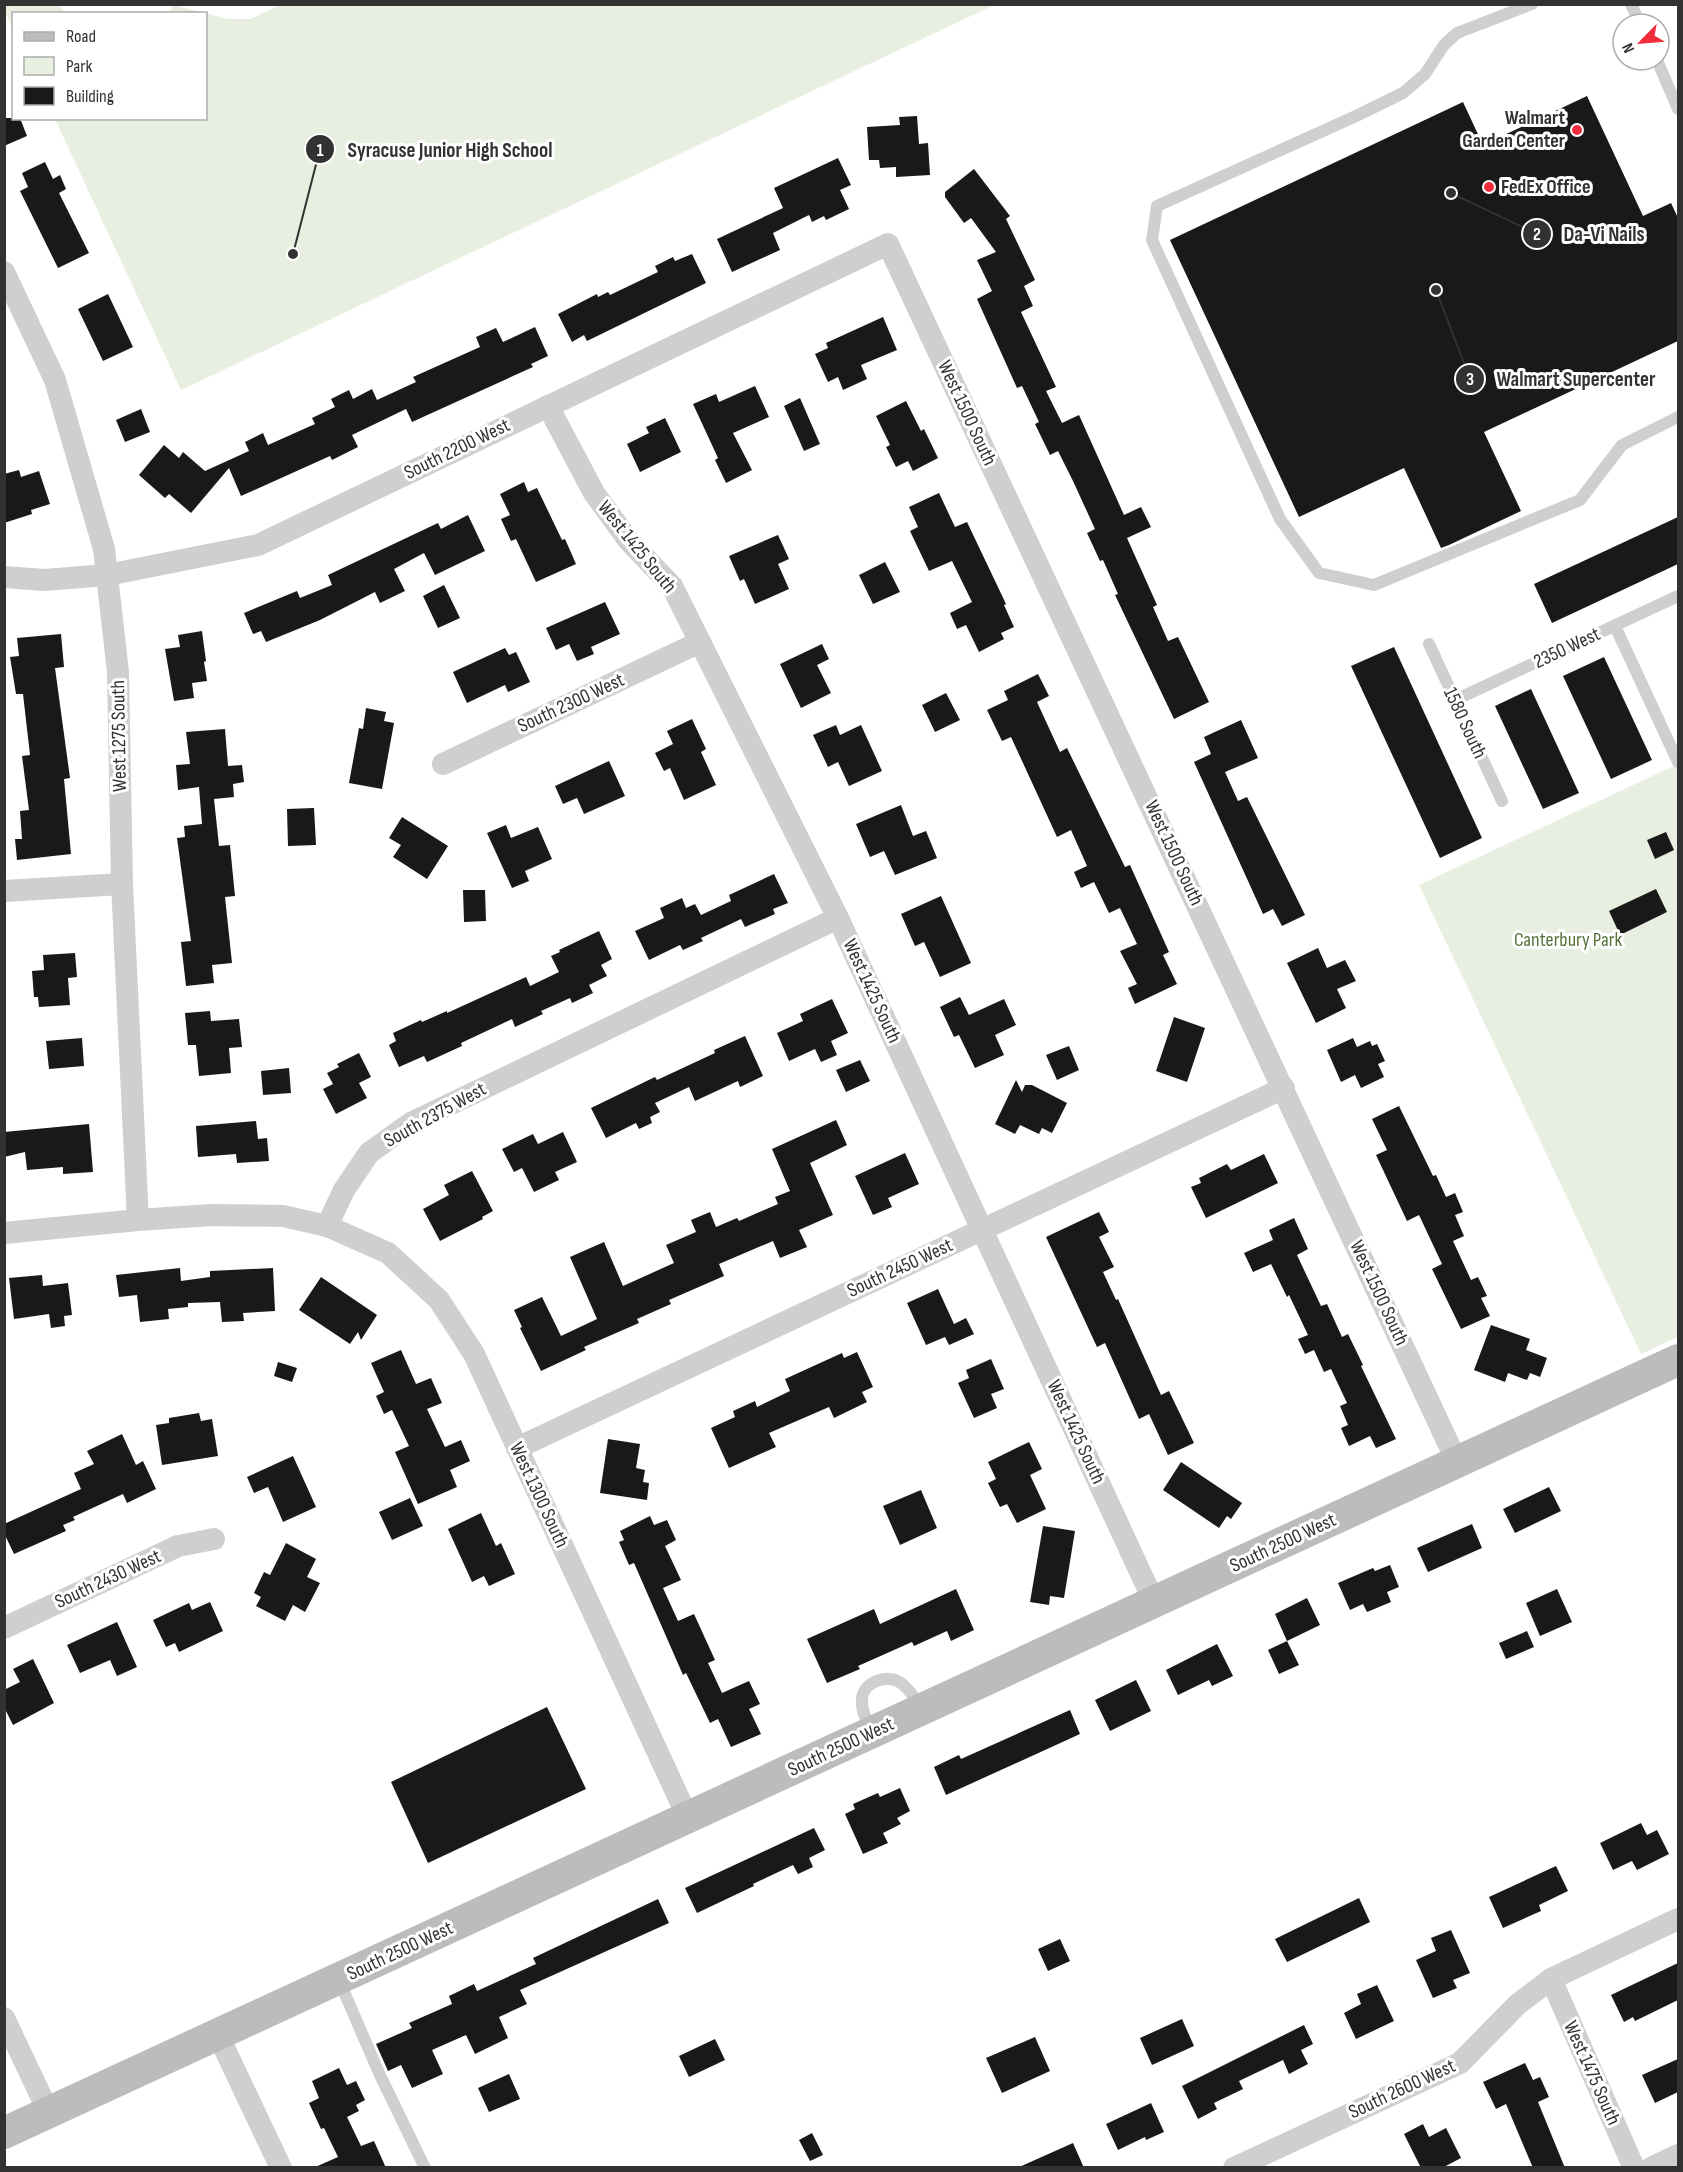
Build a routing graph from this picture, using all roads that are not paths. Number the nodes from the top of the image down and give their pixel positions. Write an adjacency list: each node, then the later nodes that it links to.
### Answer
1 (1532, 4): 7 (lane)
2 (1662, 72): 3 (lane)
3 (1678, 109)
4 (888, 244): 6 (street, South 2200 West); 21 (street, West 1500 South)
5 (4, 272): 8 (street, West 1275 South)
6 (548, 406): 8 (street, South 2200 West); 12 (street, West 1425 South)
7 (1678, 417)
8 (107, 575): 9 (street, South 2200 West); 18 (street, West 1275 South)
9 (4, 577)
10 (1678, 596): 11 (lane, 2350 West)
11 (1615, 626): 14 (lane, 2350 West); 15 (lane)
12 (700, 642): 16 (street, South 2300 West); 20 (street, West 1425 South)
13 (1429, 644): 14 (lane, 1580 South)
14 (1455, 700): 17 (lane, 1580 South)
15 (1678, 762)
16 (443, 764)
17 (1502, 801)
18 (122, 884): 19 (street); 22 (street, West 1275 South)
19 (4, 891)
20 (838, 918): 23 (street, South 2375 West); 24 (street, West 1425 South)
21 (1284, 1088): 24 (street, South 2450 West); 28 (street, West 1500 South)
22 (138, 1220): 23 (street); 25 (street)
23 (327, 1226): 27 (street, West 1300 South)
24 (983, 1229): 27 (street, South 2450 West); 30 (street, West 1425 South)
25 (4, 1233)
26 (1678, 1360): 28 (street, South 2500 West)
27 (517, 1448): 34 (street, West 1300 South)
28 (1457, 1462): 30 (street, South 2500 West)
29 (214, 1539): 31 (street, South 2430 West)
30 (1155, 1602): 32 (street, South 2500 West)
31 (4, 1628)
32 (924, 1708): 33 (street, South 2500 West); 33 (lane)
33 (872, 1733): 34 (street, South 2500 West)
34 (688, 1818): 36 (street, South 2500 West)
35 (1678, 1919): 37 (street, South 2600 West)
36 (339, 1979): 39 (street, South 2500 West); 44 (lane)
37 (1551, 1979): 45 (street, South 2600 West); 46 (street, West 1475 South)
38 (4, 2018): 40 (street)
39 (218, 2035): 40 (street, South 2500 West); 43 (street)
40 (49, 2113): 41 (street, South 2500 West)
41 (4, 2133)
42 (1678, 2155): 47 (street)
43 (280, 2168)
44 (425, 2168)
45 (1234, 2168)
46 (1634, 2168)
47 (1652, 2168)

